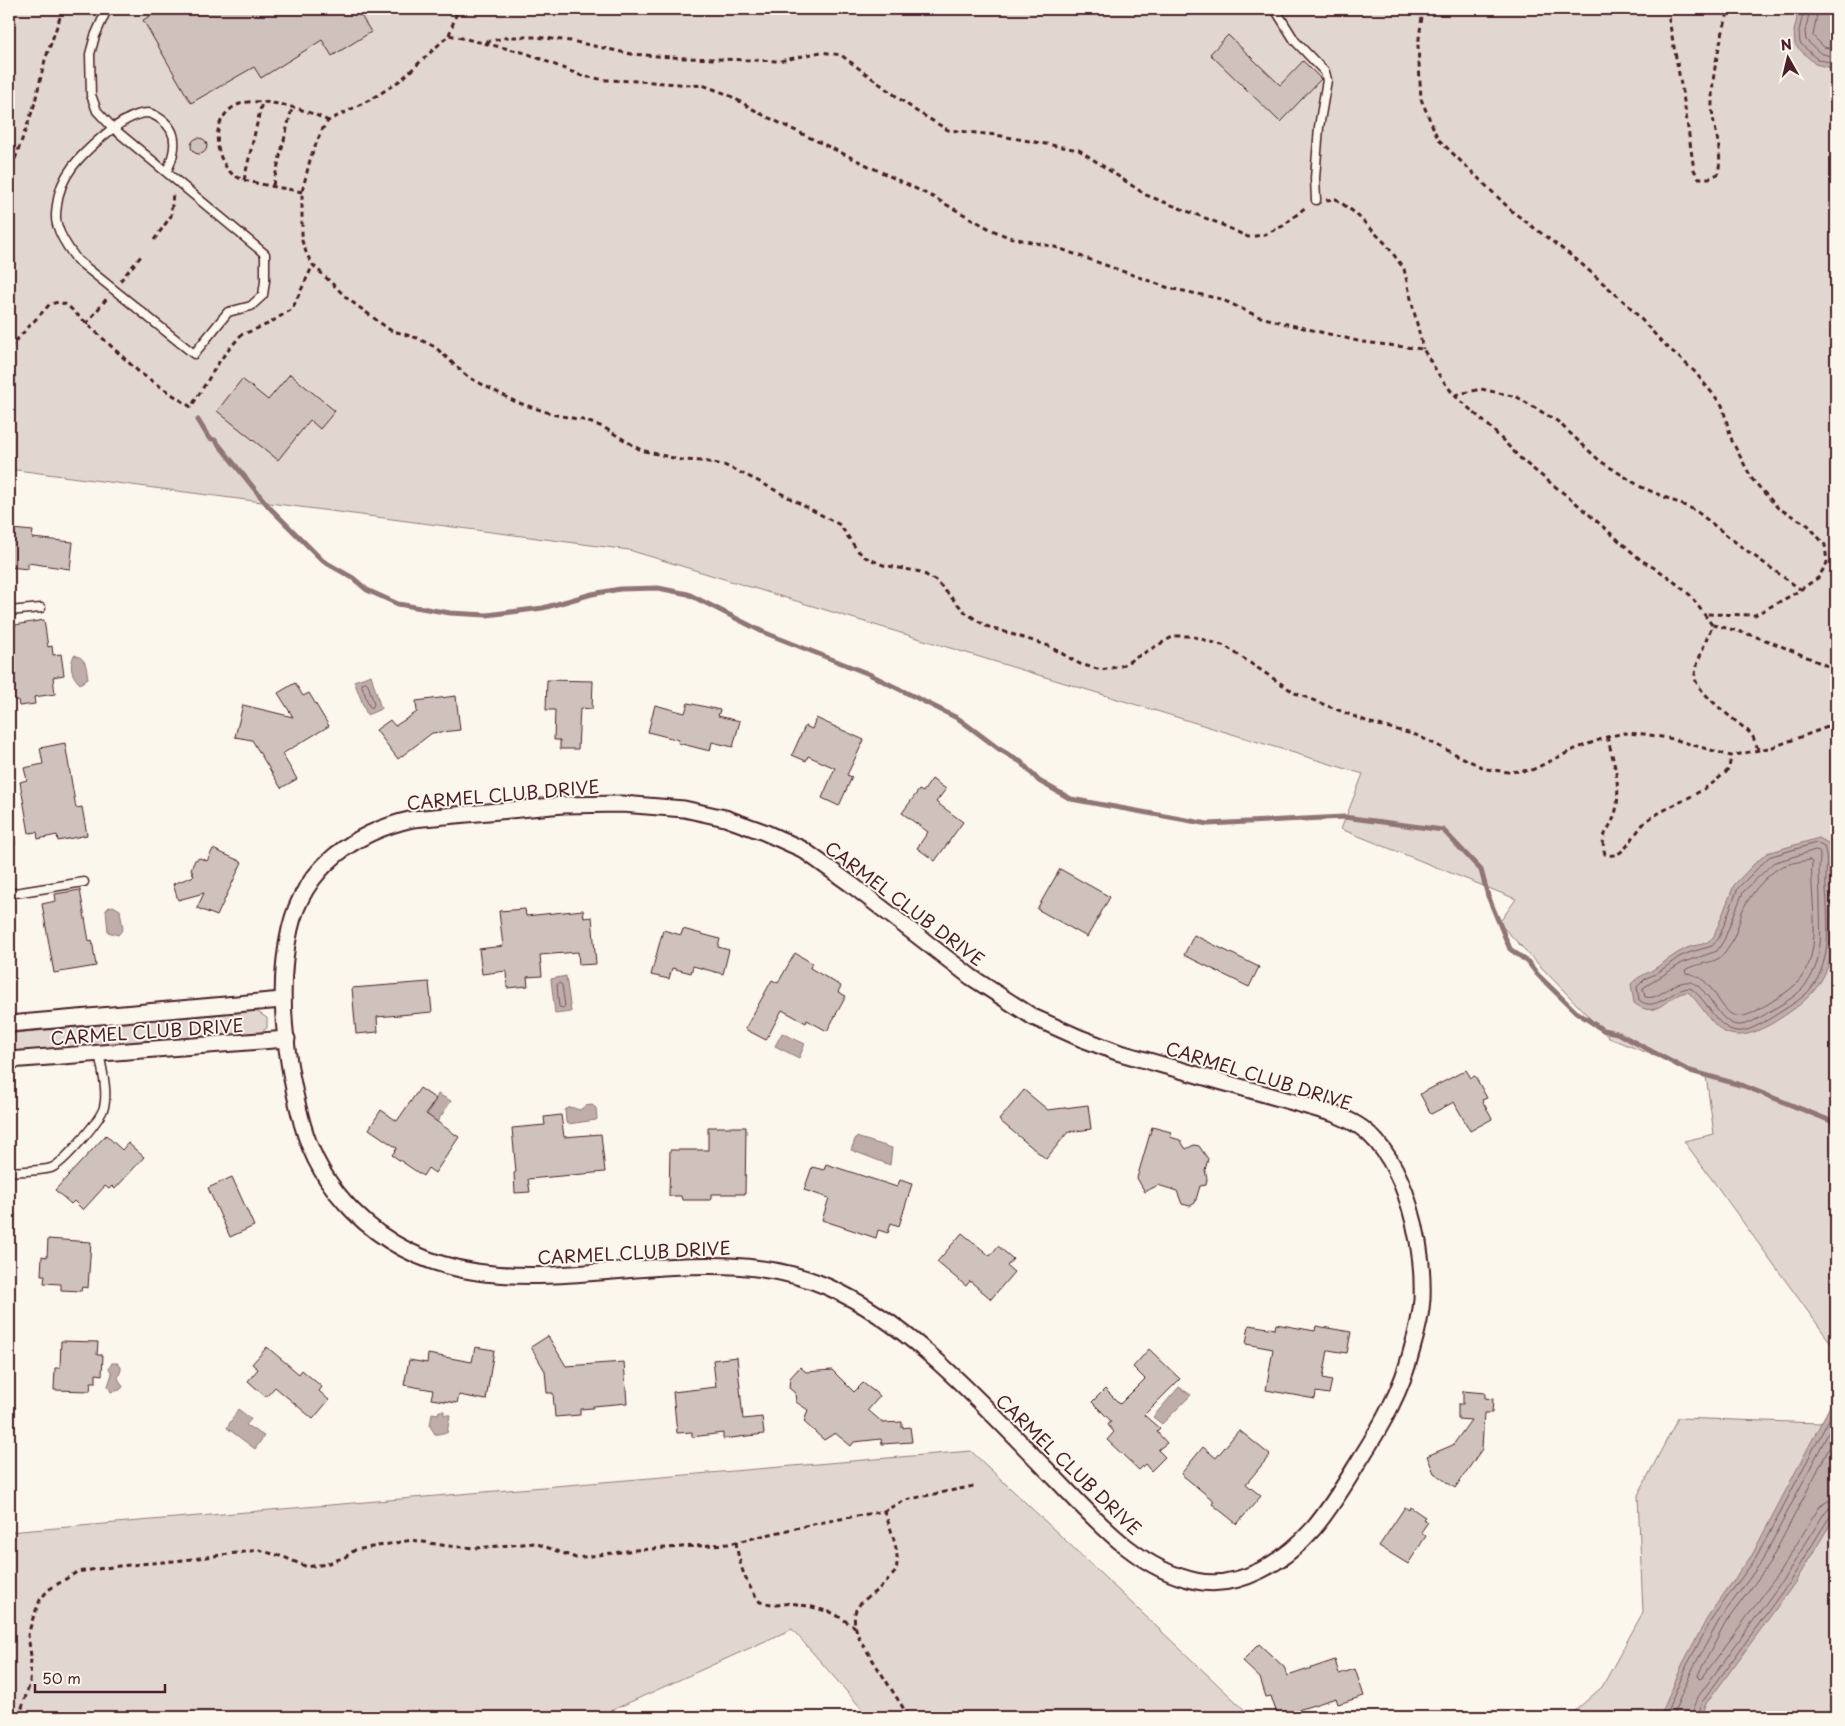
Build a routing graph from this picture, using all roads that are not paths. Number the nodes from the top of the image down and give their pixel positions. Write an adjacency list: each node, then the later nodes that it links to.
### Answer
1 (107, 9): 3 (lane)
2 (1275, 9): 5 (lane)
3 (113, 128): 4 (lane); 4 (lane); 4 (lane)
4 (167, 171)
5 (1316, 200)
6 (41, 608): 7 (lane)
7 (9, 611)
8 (9, 826): 9 (lane)
9 (9, 846)
10 (84, 882): 11 (lane)
11 (9, 894)
12 (282, 1000): 13 (street, CARMEL CLUB DRIVE); 14 (street, CARMEL CLUB DRIVE); 14 (street, CARMEL CLUB DRIVE)
13 (9, 1024)
14 (287, 1039): 15 (street, CARMEL CLUB DRIVE)
15 (99, 1053): 16 (street, CARMEL CLUB DRIVE); 17 (lane)
16 (9, 1060)
17 (9, 1172)

